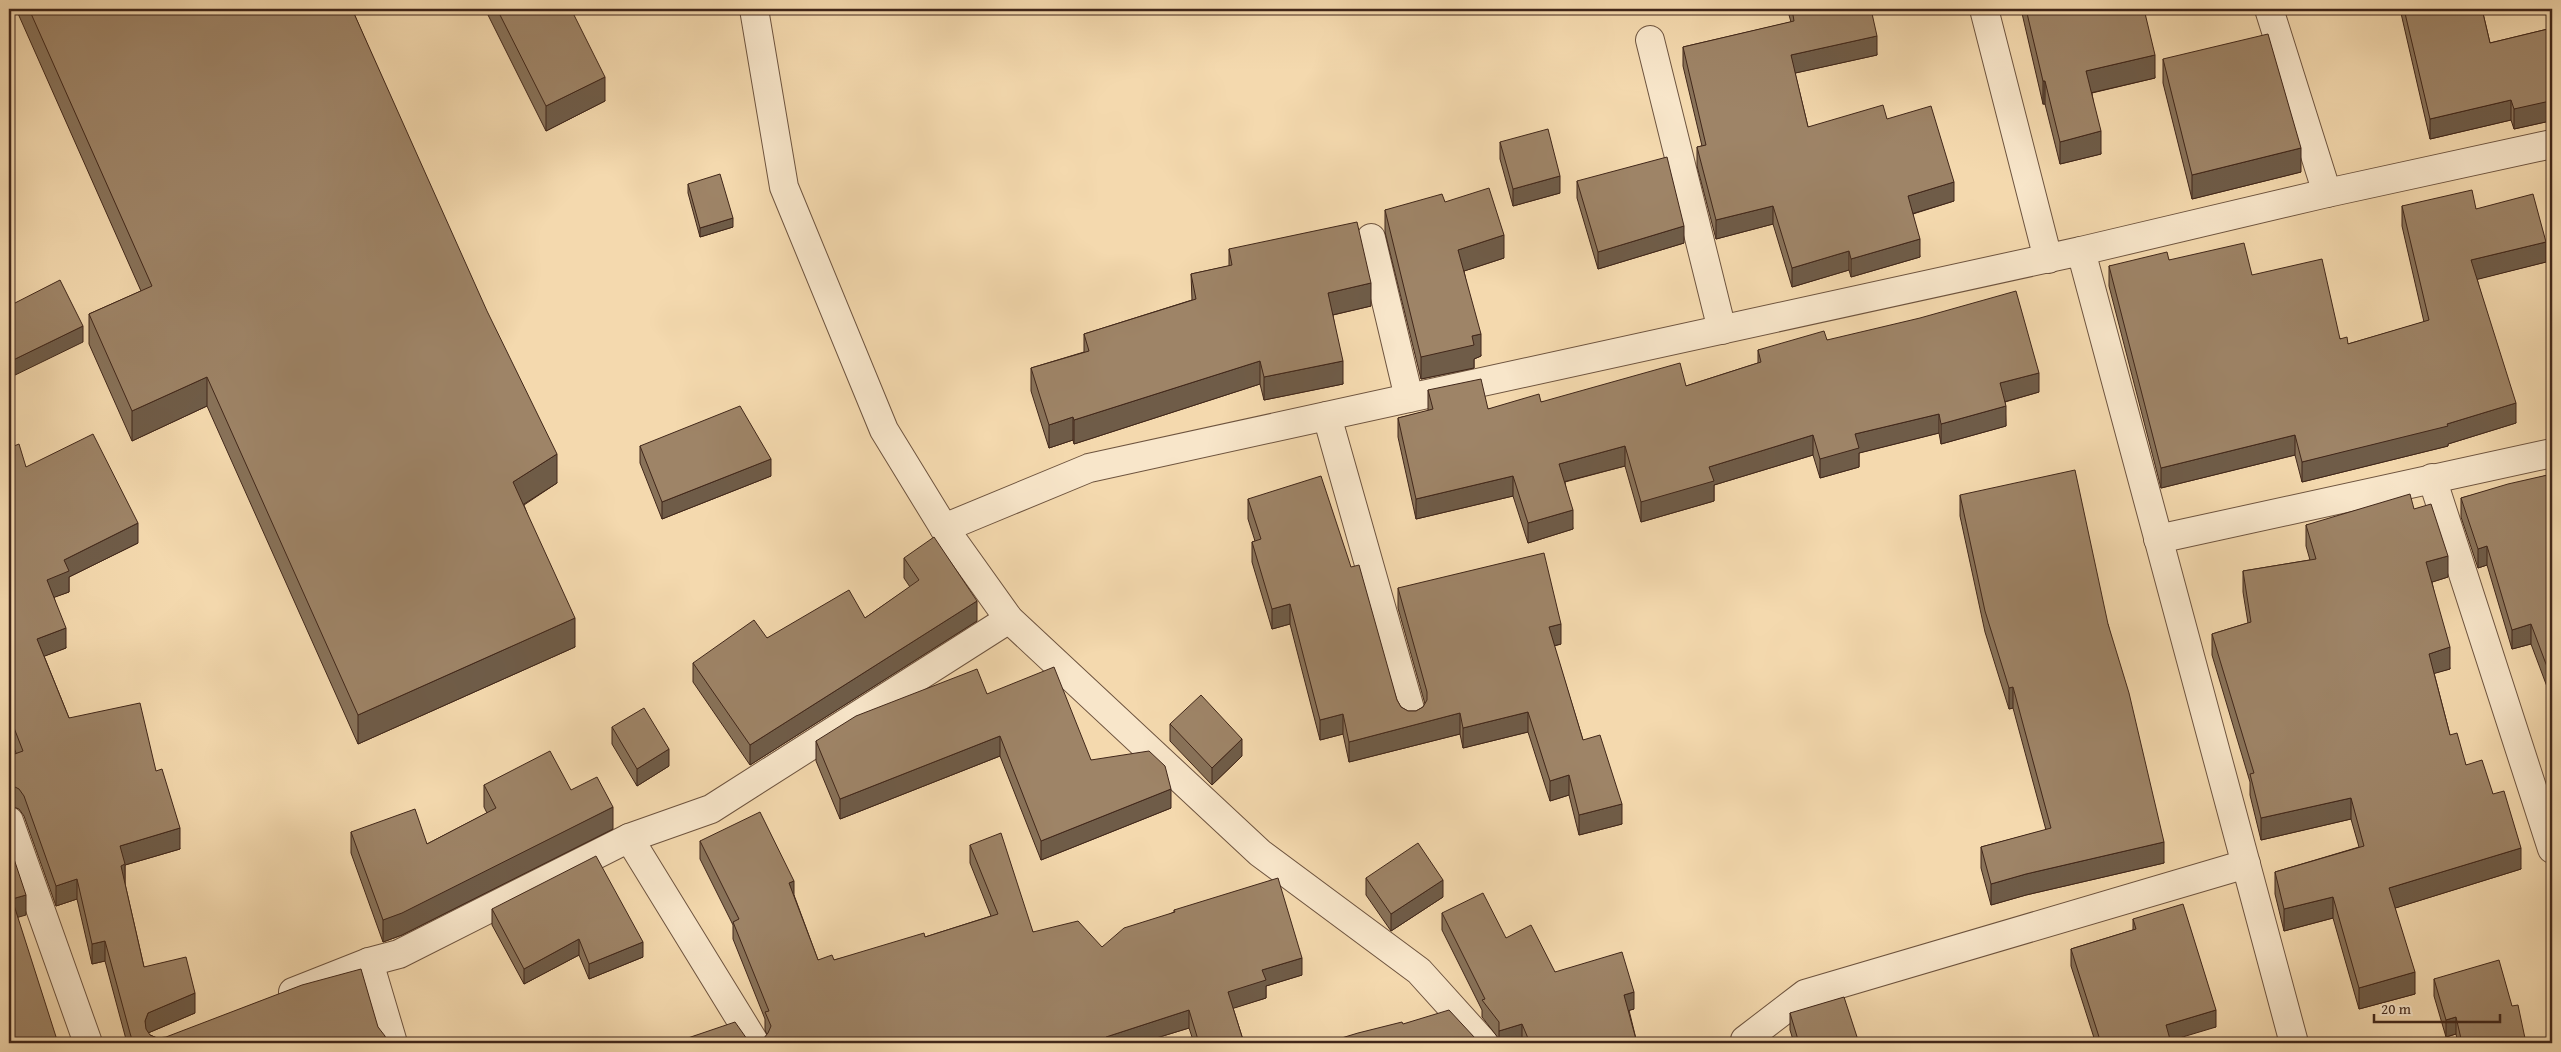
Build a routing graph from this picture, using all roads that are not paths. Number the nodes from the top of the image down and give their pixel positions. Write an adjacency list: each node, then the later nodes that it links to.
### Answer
1 (754, 9): 15 (street)
2 (1984, 9): 9 (street)
3 (2269, 9): 6 (street)
4 (1650, 40): 10 (street)
5 (2552, 144): 6 (street)
6 (2326, 194): 8 (street)
7 (1371, 238): 11 (street)
8 (2081, 251): 9 (street); 16 (street)
9 (2048, 259): 10 (street)
10 (1722, 330): 11 (street)
11 (1409, 398): 12 (street)
12 (1327, 416): 15 (street); 18 (street)
13 (2552, 453): 14 (street)
14 (2432, 478): 16 (street); 21 (street)
15 (944, 528): 17 (street)
16 (2158, 539): 22 (street)
17 (1009, 619): 20 (street); 28 (street)
18 (1412, 716)
19 (9, 821): 25 (street)
20 (629, 838): 23 (street); 27 (street)
21 (2552, 849)
22 (2246, 864): 29 (street); 30 (street)
23 (369, 962): 24 (street); 26 (street)
24 (269, 1001)
25 (88, 1043)
26 (393, 1043)
27 (754, 1043)
28 (1484, 1043)
29 (1746, 1043)
30 (2294, 1043)

